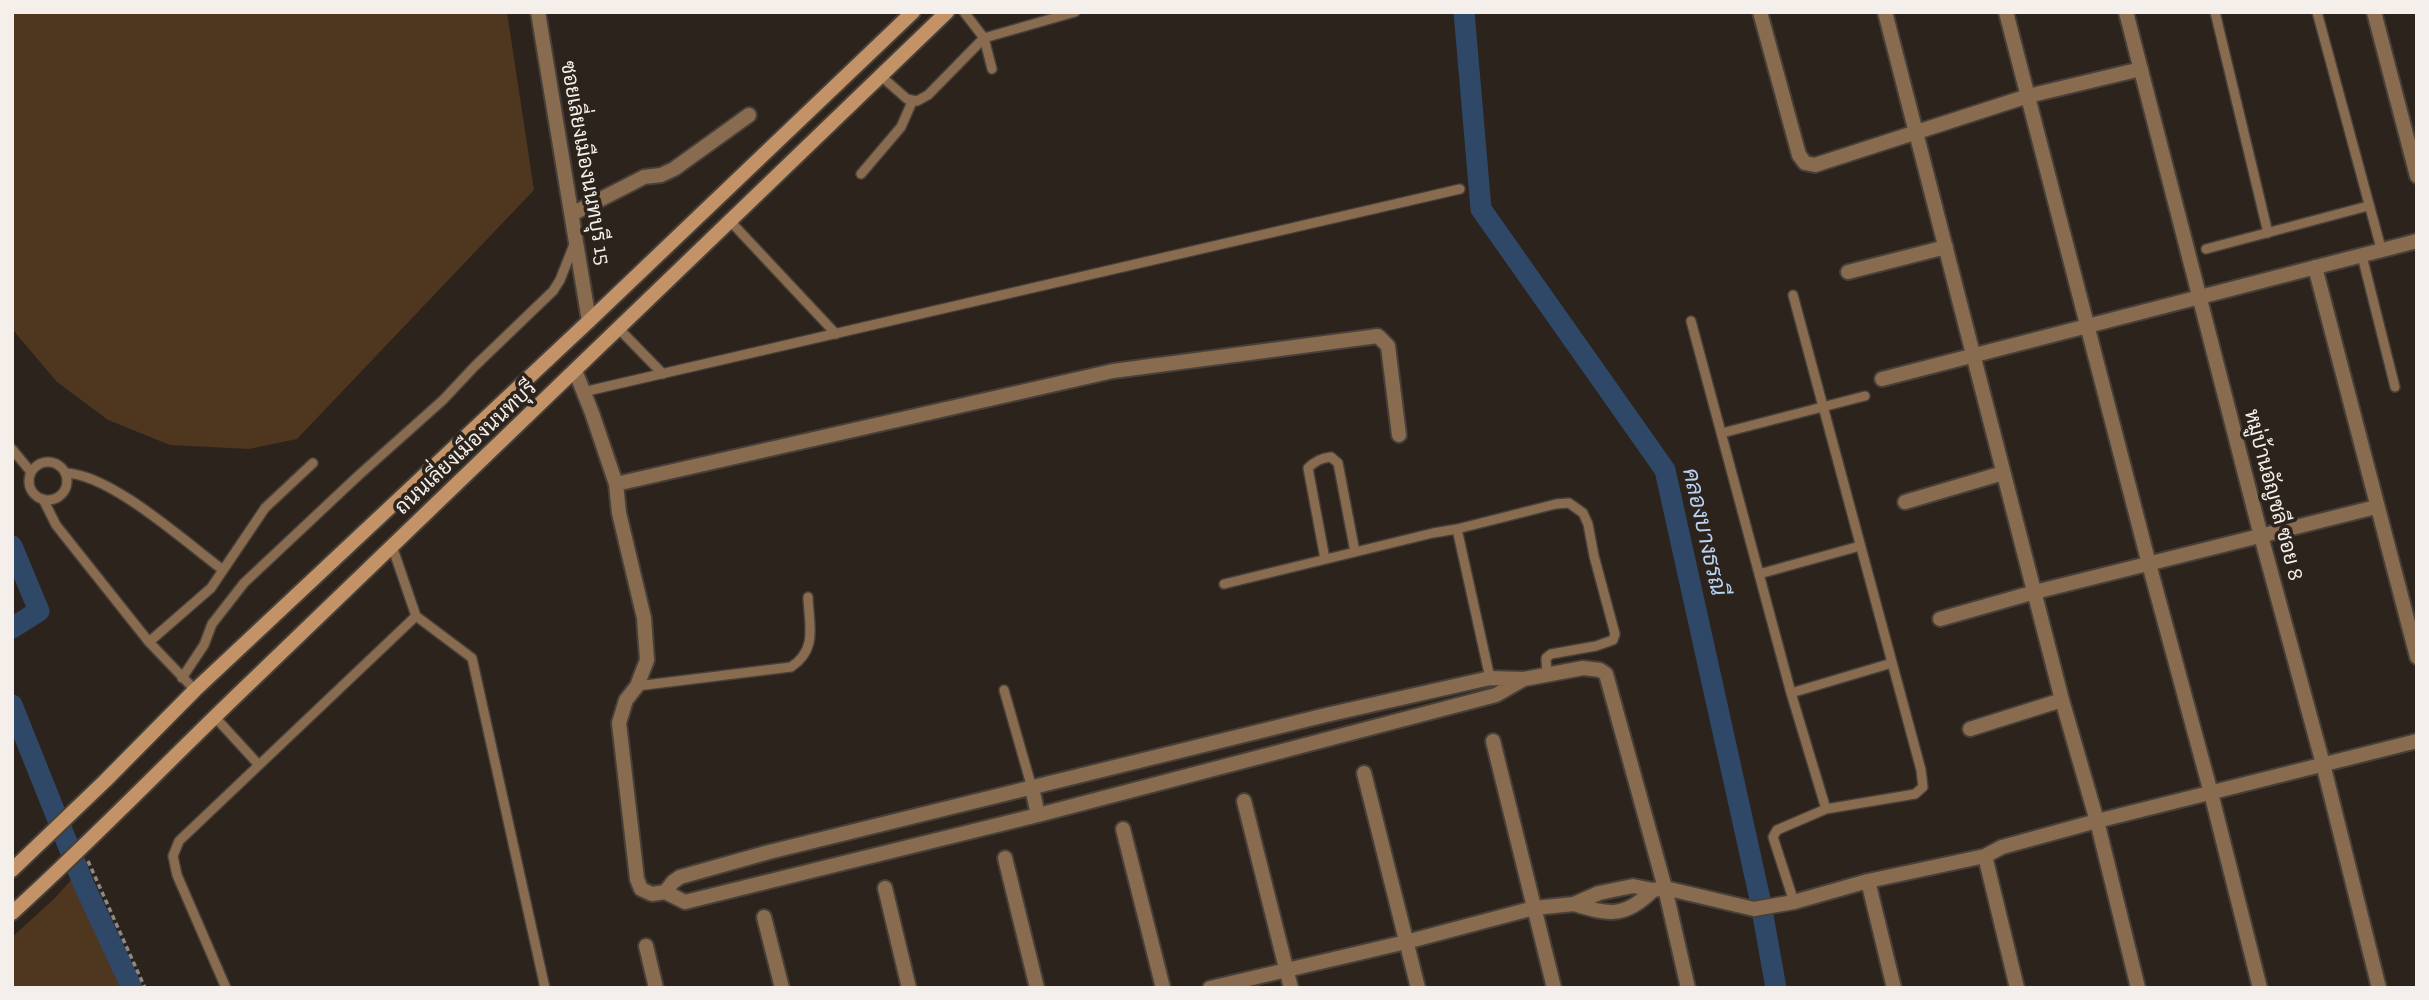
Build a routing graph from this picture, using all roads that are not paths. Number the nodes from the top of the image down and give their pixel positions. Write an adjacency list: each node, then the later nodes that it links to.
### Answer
1 (538, 12): 25 (street, ซอยเลี่ยงเมืองนนทบุรี 15)
2 (913, 12): 38 (main road, ถนนเลี่ยงเมืองนนทบุรี)
3 (947, 12): 16 (main road, ถนนเลี่ยงเมืองนนทบุรี)
4 (964, 12): 13 (lane)
5 (1075, 12): 13 (lane)
6 (1760, 12): 20 (street)
7 (1885, 12): 20 (street)
8 (2006, 12): 17 (street)
9 (2126, 12): 15 (street, หมู่บ้านอัญชลี ซอย 8)
10 (2215, 12): 27 (lane)
11 (2317, 12): 24 (lane)
12 (2374, 12): 22 (street)
13 (984, 38): 14 (lane); 18 (lane)
14 (992, 69)
15 (2141, 69): 17 (street); 37 (street, หมู่บ้านอัญชลี ซอย 8)
16 (881, 76): 18 (lane); 26 (main road, ถนนเลี่ยงเมืองนนทบุรี)
17 (2028, 96): 20 (street); 40 (street)
18 (912, 102): 21 (lane)
19 (749, 115): 25 (street)
20 (1917, 131): 30 (street)
21 (861, 174)
22 (2417, 176)
23 (1460, 189): 42 (lane)
24 (2368, 206): 27 (lane); 32 (lane)
25 (572, 214): 28 (street, ซอยเลี่ยงเมืองนนทบุรี 15)
26 (731, 222): 41 (main road, ถนนเลี่ยงเมืองนนทบุรี); 42 (lane)
27 (2268, 233): 31 (lane)
28 (576, 237): 38 (street, ซอยเลี่ยงเมืองนนทบุรี 15); 80 (lane)
29 (2417, 241): 32 (street)
30 (1946, 247): 35 (street); 43 (street)
31 (2206, 249)
32 (2382, 252): 33 (street)
33 (2362, 256): 34 (street); 47 (lane)
34 (2315, 267): 37 (street); 61 (street)
35 (1847, 272)
36 (1793, 295): 50 (lane)
37 (2199, 299): 40 (street); 63 (street, หมู่บ้านอัญชลี ซอย 8)
38 (589, 321): 84 (main road, ถนนเลี่ยงเมืองนนทบุรี)
39 (1691, 321): 51 (lane)
40 (2088, 326): 43 (street); 68 (street)
41 (620, 330): 44 (main road, ถนนเลี่ยงเมืองนนทบุรี); 45 (lane)
42 (836, 334): 45 (lane)
43 (1973, 354): 46 (street); 57 (street)
44 (576, 373): 48 (street); 64 (main road, ถนนเลี่ยงเมืองนนทบุรี)
45 (663, 374): 48 (lane)
46 (1882, 379)
47 (2395, 387)
48 (583, 392): 58 (street)
49 (1865, 396): 50 (lane)
50 (1823, 408): 51 (lane); 65 (lane)
51 (1722, 433): 70 (lane)
52 (1399, 435): 58 (street)
53 (12, 449): 55 (lane)
54 (313, 463): 69 (lane)
55 (31, 472): 56 (lane); 59 (lane)
56 (65, 472): 59 (lane); 69 (lane)
57 (2003, 473): 60 (street); 72 (street)
58 (616, 484): 83 (street)
59 (43, 499): 76 (lane)
60 (1905, 502)
61 (2376, 507): 63 (street); 77 (street)
62 (1457, 529): 66 (lane); 79 (lane); 81 (lane)
63 (2261, 536): 68 (street); 95 (street, หมู่บ้านอัญชลี ซอย 8)
64 (392, 546): 74 (lane); 88 (main road, ถนนเลี่ยงเมืองนนทบุรี)
65 (1860, 546): 70 (lane); 78 (lane)
66 (1356, 552): 67 (lane); 67 (lane)
67 (1325, 559): 71 (lane)
68 (2149, 565): 72 (street); 98 (street)
69 (223, 570): 76 (lane)
70 (1759, 574): 86 (lane)
71 (1224, 584)
72 (2035, 592): 75 (street); 87 (street)
73 (808, 597): 83 (lane)
74 (416, 616): 94 (lane); 120 (lane)
75 (1940, 619)
76 (149, 642): 80 (lane)
77 (2417, 657)
78 (1892, 663): 86 (lane); 100 (lane)
79 (1547, 676): 82 (street); 109 (street)
80 (182, 678): 84 (lane)
81 (1490, 678): 82 (street); 89 (street)
82 (1524, 679): 93 (street)
83 (637, 686): 110 (street)
84 (195, 690): 106 (main road, ถนนเลี่ยงเมืองนนทบุรี)
85 (1004, 690): 97 (lane)
86 (1791, 693): 100 (lane)
87 (2062, 700): 90 (street); 102 (street)
88 (214, 716): 94 (lane); 114 (main road, ถนนเลี่ยงเมืองนนทบุรี)
89 (1292, 723): 93 (street); 97 (street)
90 (1970, 729)
91 (1493, 741): 113 (street)
92 (2417, 741): 95 (street)
93 (1296, 748): 101 (street)
94 (258, 764): 119 (lane)
95 (2323, 764): 98 (street); 135 (street, หมู่บ้านอัญชลี ซอย 8)
96 (1364, 773): 116 (street)
97 (1032, 788): 101 (street); 110 (street)
98 (2211, 793): 102 (street); 134 (street)
99 (1244, 801): 118 (street)
100 (1826, 809): 111 (lane)
101 (1038, 815): 110 (street)
102 (2097, 821): 104 (street); 133 (street)
103 (1123, 829): 125 (street)
104 (1985, 856): 107 (street); 132 (street)
105 (1005, 858): 124 (street)
106 (12, 870)
107 (1868, 881): 111 (street); 131 (street)
108 (885, 888): 123 (street)
109 (1659, 889): 111 (street); 112 (street); 112 (street); 130 (street)
110 (665, 892)
111 (1794, 902)
112 (1573, 904): 113 (street)
113 (1534, 908): 116 (street); 129 (street)
114 (12, 913)
115 (764, 917): 122 (street)
116 (1406, 942): 118 (street); 128 (street)
117 (646, 946): 121 (street)
118 (1286, 969): 126 (street); 127 (street)
119 (226, 988)
120 (545, 988)
121 (656, 988)
122 (782, 988)
123 (909, 988)
124 (1037, 988)
125 (1163, 988)
126 (1210, 988)
127 (1291, 988)
128 (1418, 988)
129 (1554, 988)
130 (1688, 988)
131 (1894, 988)
132 (2017, 988)
133 (2138, 988)
134 (2260, 988)
135 (2379, 988)

